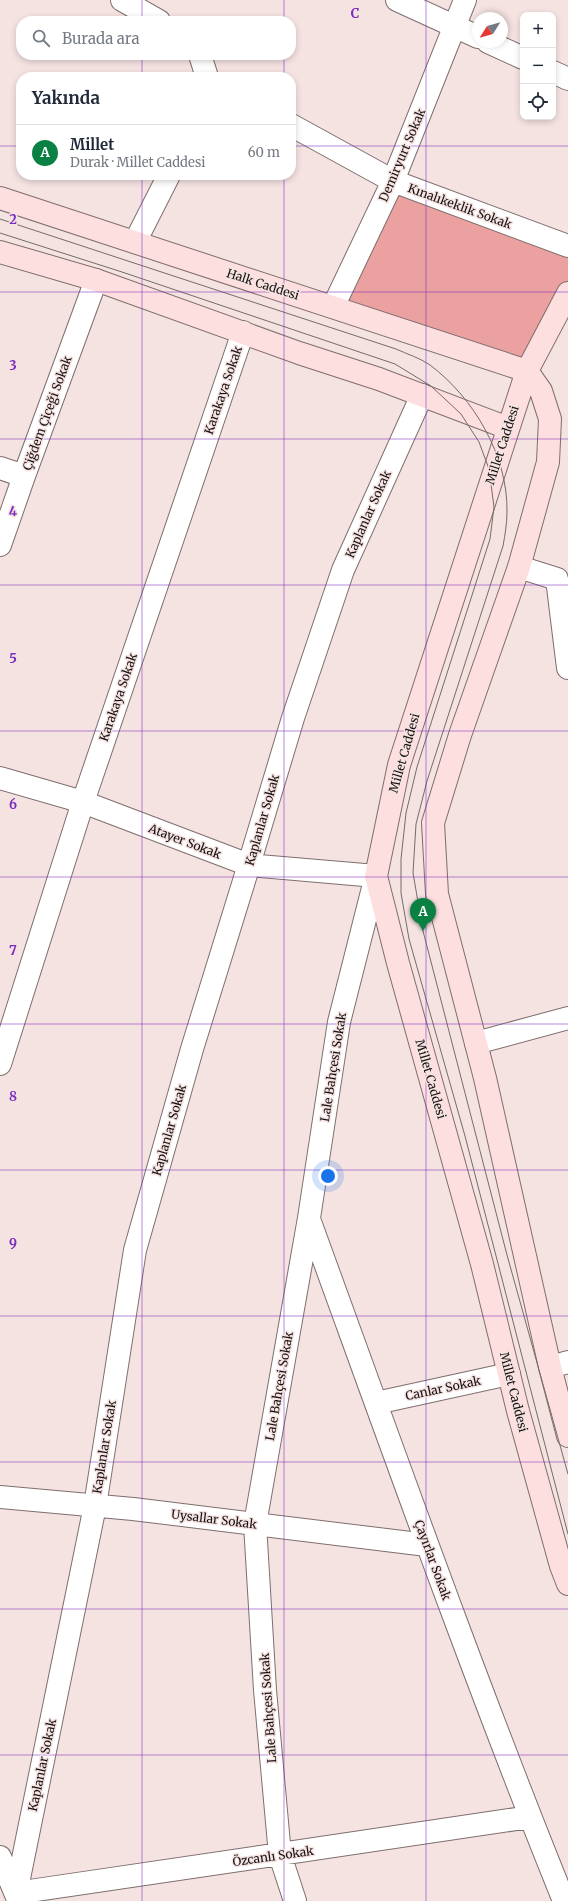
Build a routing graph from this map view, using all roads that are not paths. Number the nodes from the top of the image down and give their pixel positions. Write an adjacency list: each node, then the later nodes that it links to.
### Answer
1 (122, 0): 4 (street)
2 (398, 0): 5 (street)
3 (465, 0): 5 (street, Demiryurt Sokak)
4 (150, 16)
5 (455, 27): 6 (street); 15 (street, Demiryurt Sokak)
6 (472, 34)
7 (501, 48): 8 (street)
8 (520, 57)
9 (202, 60): 10 (street)
10 (205, 72)
11 (556, 73): 12 (street)
12 (568, 79)
13 (296, 128): 15 (street, Kınalıkeklik Sokak)
14 (166, 180): 17 (street)
15 (393, 181): 18 (street, Kınalıkeklik Sokak); 22 (street, Demiryurt Sokak)
16 (0, 198): 17 (main road, Halk Caddesi)
17 (135, 242): 22 (main road, Halk Caddesi)
18 (568, 246)
19 (0, 252): 20 (main road)
20 (96, 280): 23 (main road); 28 (street, Çiğdem Çiçeği Sokak)
21 (568, 293): 24 (main road, Millet Caddesi)
22 (333, 307): 24 (main road, Halk Caddesi)
23 (243, 332): 25 (main road); 33 (street, Karakaya Sokak)
24 (527, 371): 26 (main road, Millet Caddesi); 30 (main road)
25 (422, 395): 26 (main road); 34 (street, Kaplanlar Sokak)
26 (508, 428): 35 (main road, Millet Caddesi)
27 (0, 468): 28 (street)
28 (24, 476): 29 (street, Çiğdem Çiçeği Sokak)
29 (0, 545)
30 (519, 567): 31 (street); 37 (main road)
31 (568, 668)
32 (0, 778): 33 (street, Atayer Sokak)
33 (83, 802): 34 (street, Atayer Sokak); 38 (street, Karakaya Sokak)
34 (249, 864): 35 (street, Atayer Sokak); 45 (street, Kaplanlar Sokak)
35 (376, 876): 39 (street, Lale Bahçesi Sokak); 41 (main road, Millet Caddesi)
36 (568, 1018): 37 (street)
37 (476, 1043): 40 (main road)
38 (0, 1064)
39 (308, 1218): 42 (street, Çayırlar Sokak); 46 (street, Lale Bahçesi Sokak)
40 (559, 1364): 43 (main road)
41 (509, 1374): 42 (street, Canlar Sokak); 48 (main road, Millet Caddesi)
42 (376, 1403): 47 (street, Çayırlar Sokak)
43 (568, 1436)
44 (0, 1497): 45 (street, Uysallar Sokak)
45 (95, 1506): 46 (street, Uysallar Sokak); 52 (street, Kaplanlar Sokak)
46 (255, 1524): 47 (street, Uysallar Sokak); 50 (street, Lale Bahçesi Sokak)
47 (427, 1545): 49 (street, Çayırlar Sokak)
48 (568, 1584)
49 (530, 1817): 50 (street, Özcanlı Sokak); 54 (street, Çayırlar Sokak)
50 (280, 1855): 52 (street, Özcanlı Sokak); 53 (street, Lale Bahçesi Sokak)
51 (0, 1857): 52 (street)
52 (17, 1897)
53 (295, 1901)
54 (564, 1901)

